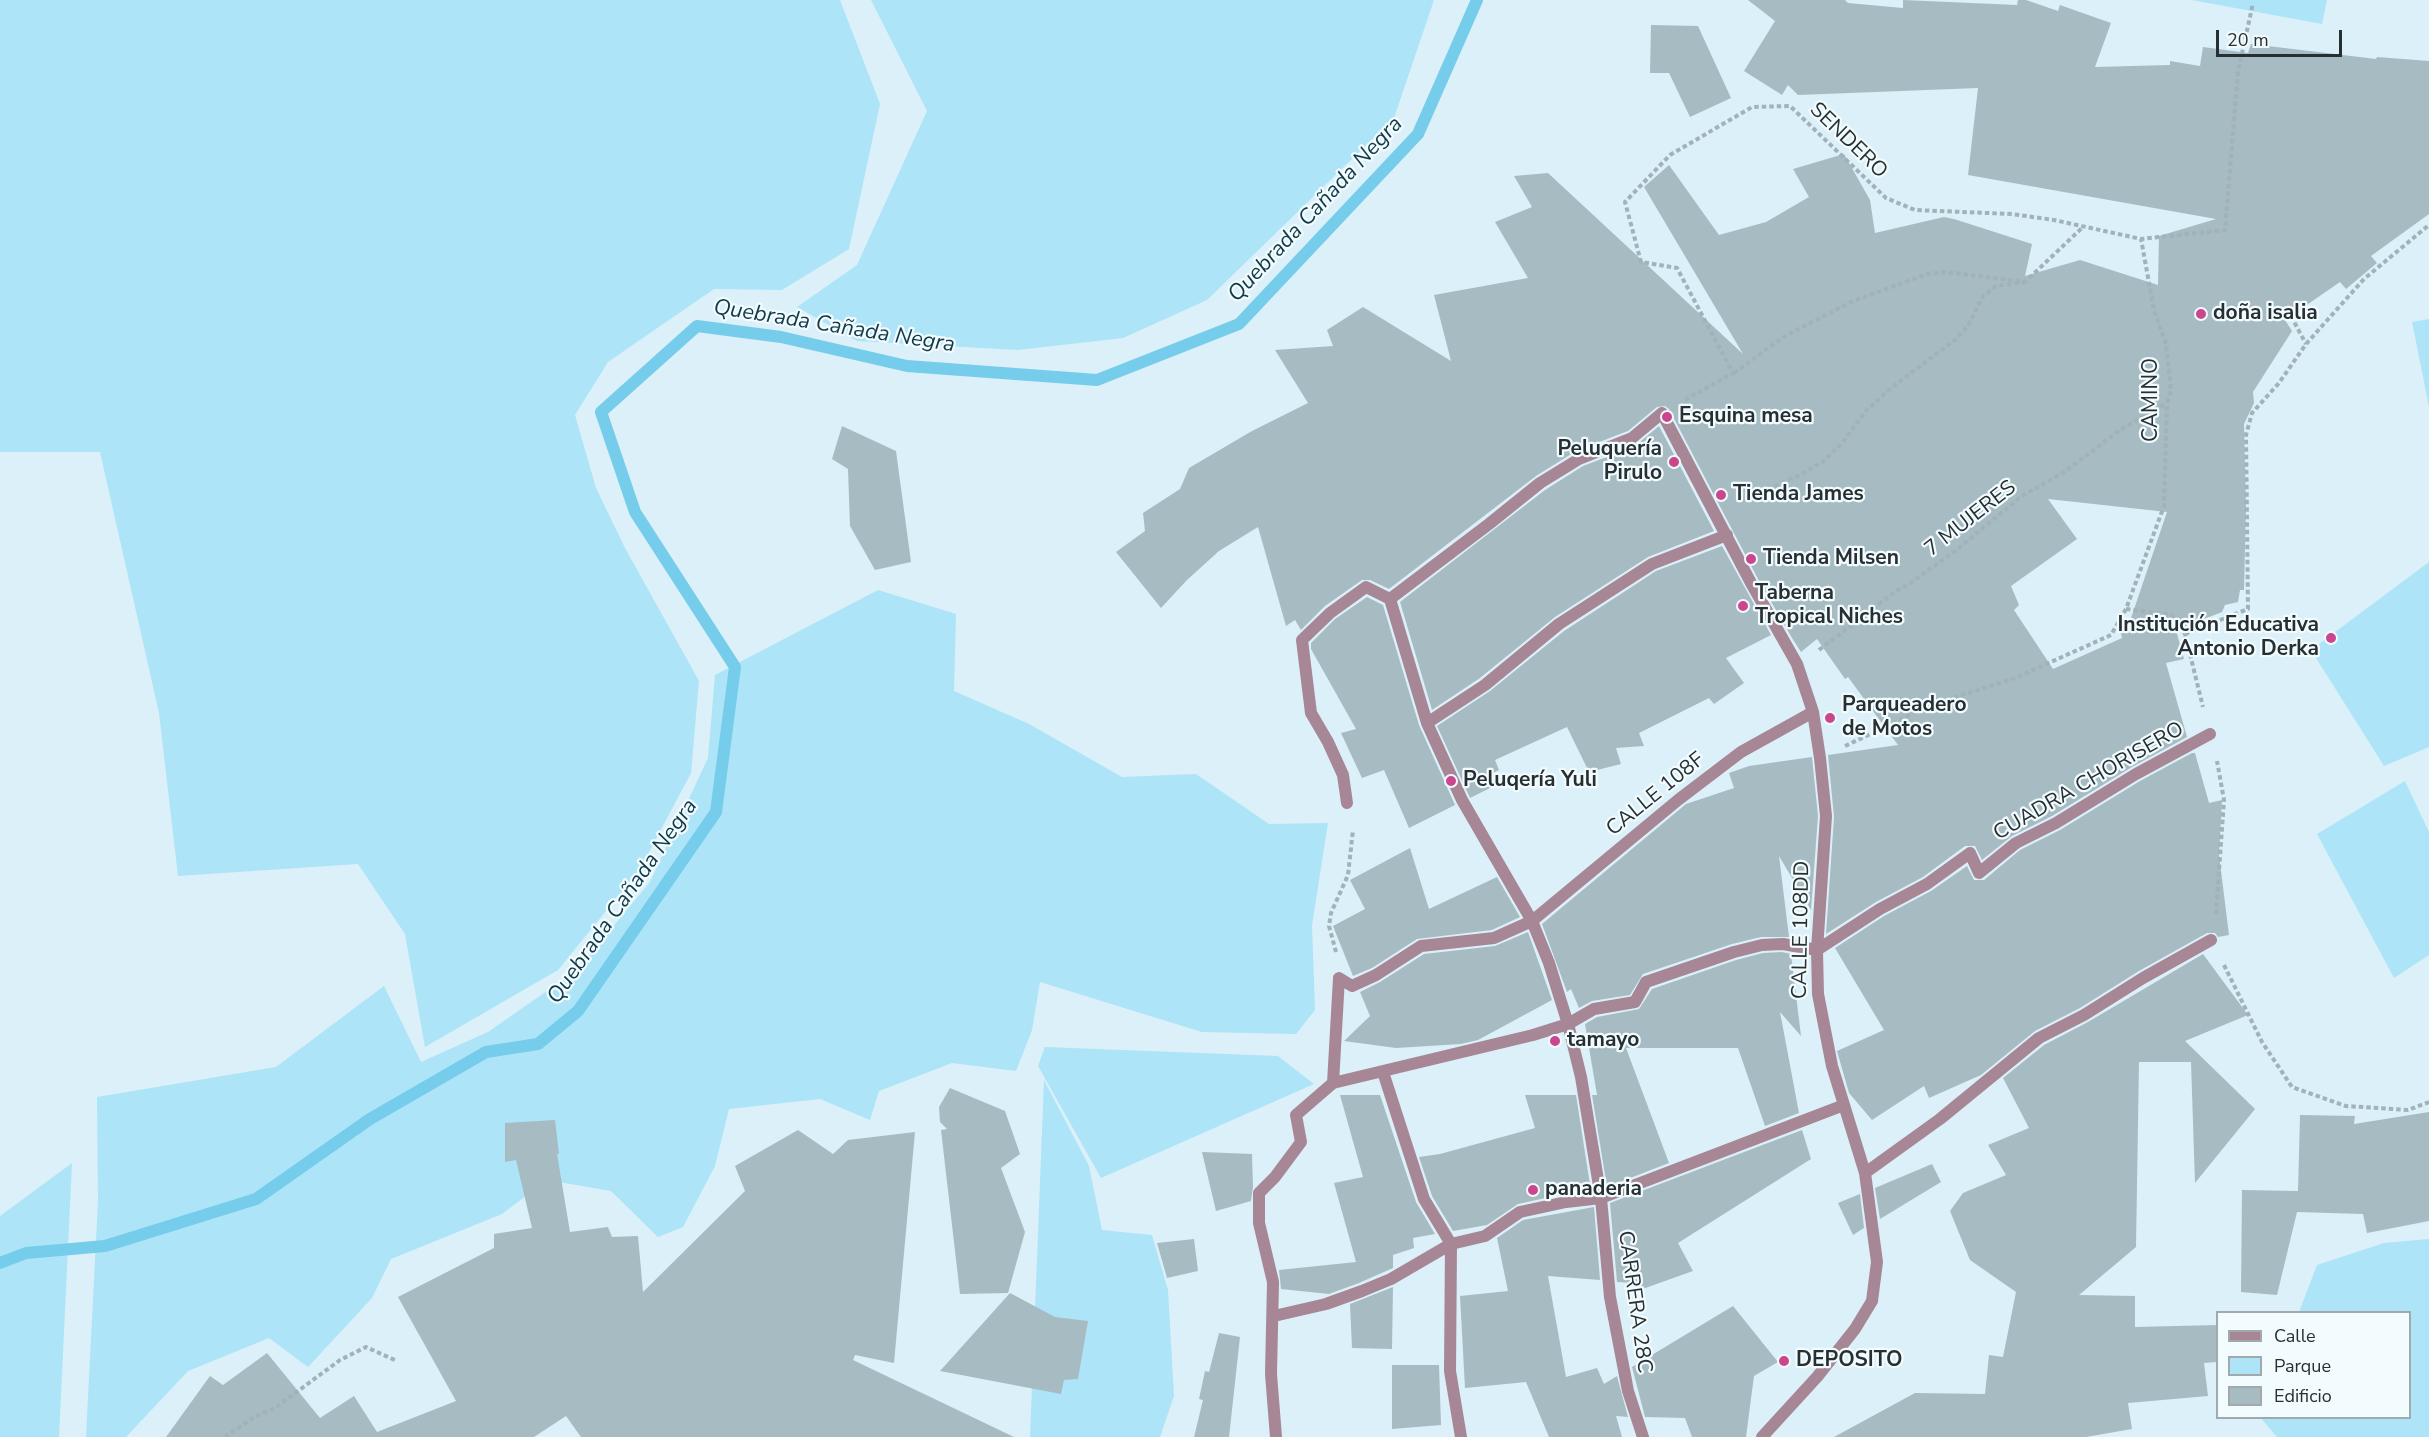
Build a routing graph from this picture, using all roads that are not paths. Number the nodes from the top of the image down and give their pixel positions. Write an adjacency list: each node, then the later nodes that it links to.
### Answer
1 (1726, 535): 2 (street, CALLE 108DD); 3 (street, CALLE 108DD); 4 (street)
2 (1390, 599): 4 (street, CARRERA 28C); 6 (street)
3 (1813, 712): 7 (street, CALLE 108F); 9 (street, CALLE 108DD)
4 (1427, 723): 7 (street, CARRERA 28C)
5 (2210, 734): 9 (street, CUADRA CHORISERO)
6 (1347, 803)
7 (1532, 921): 10 (street, CARRERA 28C); 12 (street, CALLE 108F)
8 (2211, 940): 14 (street)
9 (1817, 950): 10 (street); 13 (street, CALLE 108DD)
10 (1568, 1024): 11 (street); 15 (street, CARRERA 28C)
11 (1383, 1072): 12 (street); 16 (street)
12 (1333, 1083): 17 (street)
13 (1844, 1105): 14 (street, CALLE 108DD); 15 (street)
14 (1865, 1173): 21 (street, CALLE 108DD)
15 (1601, 1198): 16 (street); 20 (street, CARRERA 28C)
16 (1451, 1244): 17 (street); 19 (street)
17 (1274, 1316): 18 (street)
18 (1276, 1437)
19 (1461, 1437)
20 (1643, 1437)
21 (1762, 1437)

